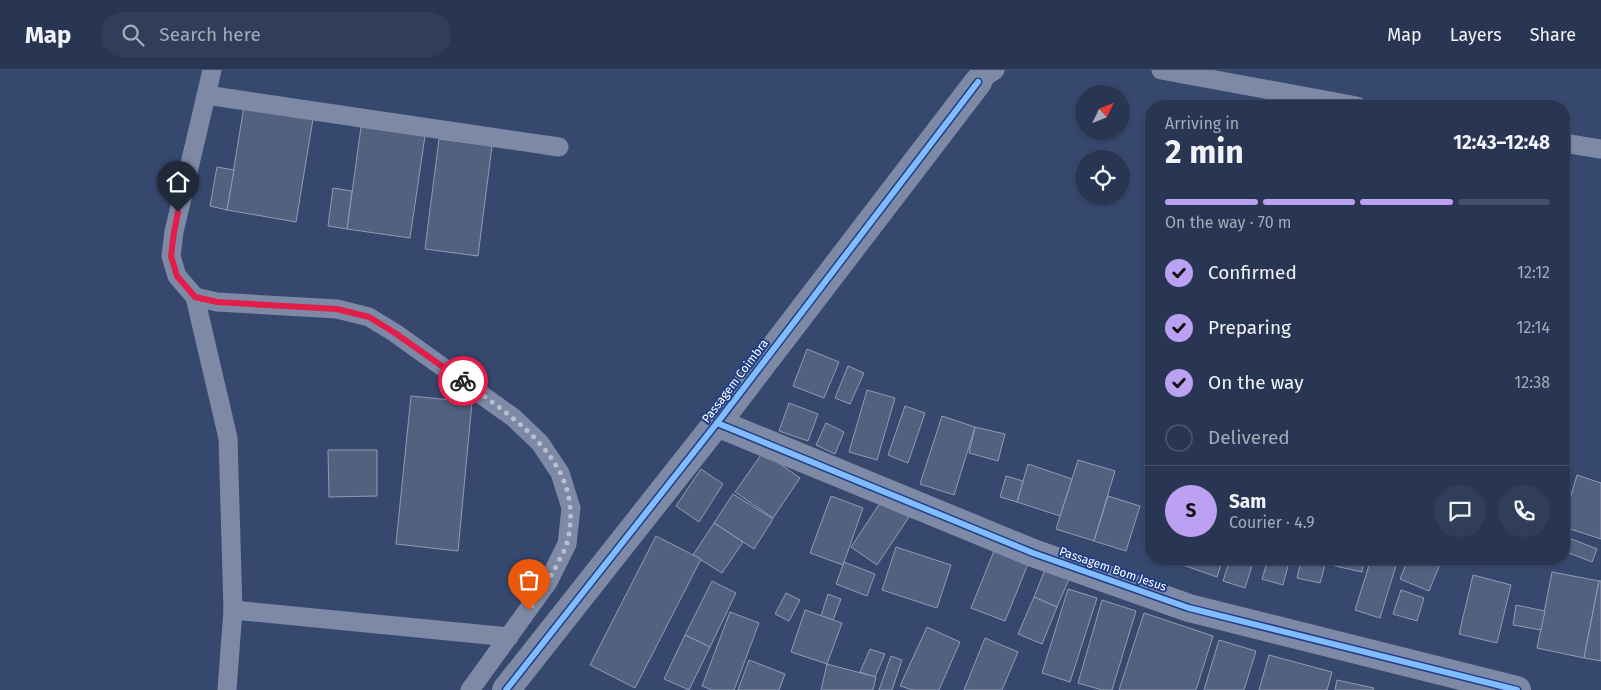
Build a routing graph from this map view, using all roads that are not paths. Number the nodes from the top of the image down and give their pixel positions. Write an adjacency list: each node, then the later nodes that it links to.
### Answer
1 (212, 70): 4 (lane)
2 (1160, 70): 5 (lane)
3 (986, 76): 10 (street, Passagem Coimbra)
4 (206, 95): 7 (lane); 9 (lane)
5 (1324, 100)
6 (1570, 144): 8 (lane)
7 (559, 147)
8 (1601, 149)
9 (195, 297): 11 (lane); 12 (lane)
10 (717, 423): 15 (street, Passagem Coimbra); 16 (street, Passagem Bom Jesus)
11 (233, 610): 12 (lane); 13 (lane)
12 (509, 637): 14 (lane)
13 (227, 690)
14 (470, 690)
15 (506, 690)
16 (1517, 690)

